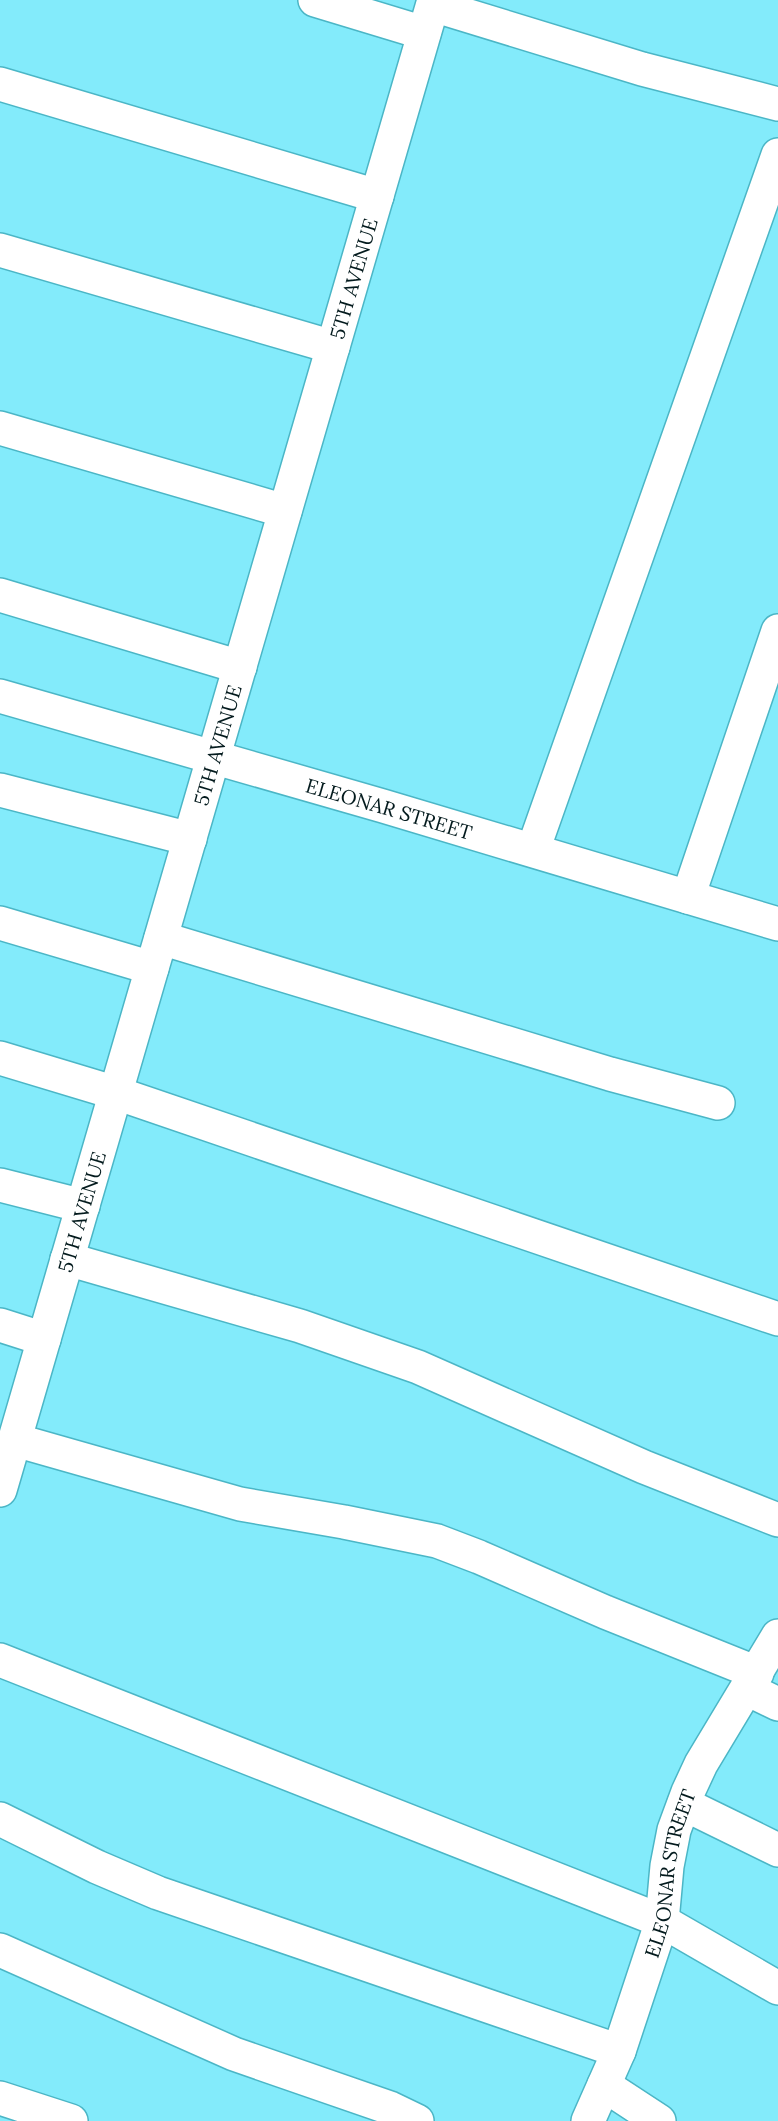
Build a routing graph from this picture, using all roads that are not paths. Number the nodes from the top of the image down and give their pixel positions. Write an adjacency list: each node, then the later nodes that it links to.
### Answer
1 (315, 0): 2 (street)
2 (431, 13): 4 (street); 6 (street, 5TH AVENUE)
3 (0, 84): 6 (street)
4 (778, 104)
5 (778, 155): 18 (street)
6 (377, 196): 8 (street, 5TH AVENUE)
7 (0, 250): 8 (street)
8 (333, 347): 10 (street, 5TH AVENUE)
9 (0, 428): 10 (street)
10 (285, 511): 13 (street, 5TH AVENUE)
11 (0, 594): 13 (street)
12 (778, 631): 19 (street)
13 (240, 667): 15 (street, 5TH AVENUE)
14 (0, 696): 15 (street, ELEONAR STREET)
15 (214, 758): 17 (street, 5TH AVENUE); 18 (street, ELEONAR STREET)
16 (0, 790): 17 (street)
17 (190, 839): 22 (street, 5TH AVENUE)
18 (532, 850): 19 (street, ELEONAR STREET)
19 (688, 897): 21 (street, ELEONAR STREET)
20 (0, 922): 23 (street)
21 (778, 924)
22 (161, 938): 23 (street, 5TH AVENUE); 26 (street)
23 (152, 969): 25 (street, 5TH AVENUE)
24 (0, 1058): 25 (street)
25 (116, 1093): 28 (street, 5TH AVENUE); 30 (street)
26 (718, 1103)
27 (0, 1185): 28 (street)
28 (83, 1206): 29 (street, 5TH AVENUE)
29 (67, 1259): 32 (street, 5TH AVENUE); 35 (street)
30 (778, 1319)
31 (0, 1325): 32 (street)
32 (44, 1339): 33 (street, 5TH AVENUE)
33 (8, 1449): 34 (street, 5TH AVENUE); 38 (street)
34 (0, 1490)
35 (778, 1520)
36 (778, 1636): 38 (street, ELEONAR STREET)
37 (0, 1660): 43 (street)
38 (752, 1681): 39 (street); 40 (street, ELEONAR STREET)
39 (778, 1704)
40 (684, 1803): 42 (street); 43 (street, ELEONAR STREET)
41 (0, 1818): 46 (street)
42 (778, 1850)
43 (662, 1921): 45 (street); 46 (street, ELEONAR STREET)
44 (0, 1950): 50 (street)
45 (778, 1988)
46 (619, 2051): 47 (street, ELEONAR STREET)
47 (604, 2085): 51 (street, ELEONAR STREET); 52 (street)
48 (0, 2098): 49 (street)
49 (71, 2121)
50 (417, 2121)
51 (588, 2121)
52 (659, 2121)

